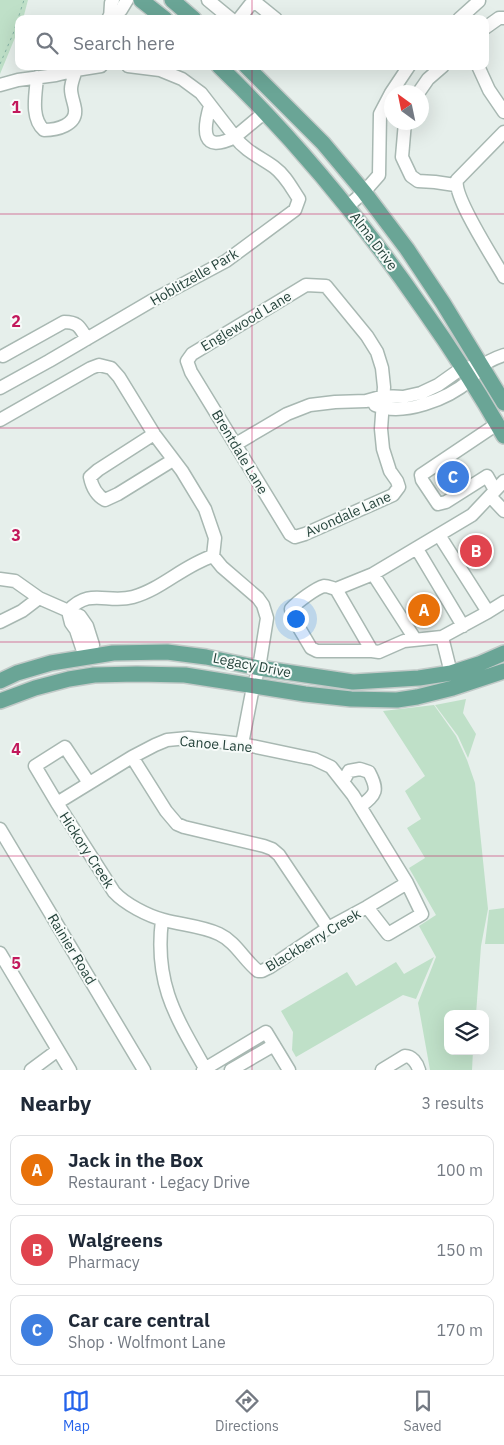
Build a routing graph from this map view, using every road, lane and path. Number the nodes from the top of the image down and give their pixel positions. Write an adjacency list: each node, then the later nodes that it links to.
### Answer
1 (24, 0): 8 (path)
2 (113, 0): 9 (street)
3 (127, 0): 10 (street)
4 (141, 0): 11 (main road)
5 (172, 0): 12 (main road)
6 (208, 0): 13 (street)
7 (479, 1): 16 (street)
8 (19, 15)
9 (110, 15)
10 (114, 15)
11 (160, 15)
12 (189, 15)
13 (226, 15)
14 (242, 15): 15 (street)
15 (271, 15)
16 (463, 15)
17 (504, 18): 18 (street)
18 (489, 25)
19 (15, 28): 20 (path)
20 (0, 64)
21 (76, 70): 28 (street); 28 (street)
22 (160, 70): 32 (street, Hoblitzelle Park)
23 (222, 70): 33 (main road, Alma Drive)
24 (255, 70): 31 (main road, Alma Drive)
25 (406, 70): 39 (street)
26 (439, 70): 29 (street)
27 (480, 70): 34 (street)
28 (37, 77): 30 (street)
29 (424, 85)
30 (0, 86)
31 (279, 98): 33 (main road); 39 (main road, Alma Drive)
32 (210, 106): 37 (street, Hoblitzelle Park); 37 (street)
33 (265, 112): 37 (street); 40 (main road, Alma Drive)
34 (504, 112)
35 (404, 130): 38 (street)
36 (504, 132): 38 (street)
37 (235, 137): 42 (street, Hoblitzelle Park)
38 (456, 185): 41 (street)
39 (364, 192): 40 (street); 46 (main road, Alma Drive)
40 (348, 206): 47 (main road, Alma Drive)
41 (504, 276)
42 (87, 339): 44 (street); 48 (street, Hoblitzelle Park)
43 (504, 355): 46 (street)
44 (4, 356)
45 (188, 365): 49 (street, Englewood Lane); 54 (street, Brentdale Lane)
46 (482, 366): 47 (street); 50 (main road, Alma Drive)
47 (466, 374): 49 (street); 52 (main road, Alma Drive)
48 (0, 388)
49 (383, 402): 54 (street); 59 (street, Avondale Lane)
50 (504, 403)
51 (0, 420): 53 (street)
52 (501, 430): 56 (street)
53 (154, 434): 55 (street); 55 (street)
54 (236, 444): 59 (street, Brentdale Lane)
55 (173, 460): 61 (street)
56 (496, 489): 57 (street); 58 (street)
57 (504, 511)
58 (439, 535): 60 (street); 68 (street)
59 (295, 537)
60 (417, 549): 62 (street); 70 (street)
61 (213, 556): 67 (street); 76 (street)
62 (373, 574): 64 (street); 72 (street)
63 (0, 579): 65 (street)
64 (336, 589): 73 (street); 73 (street)
65 (39, 598): 67 (street); 69 (street)
66 (504, 602): 68 (street)
67 (68, 611): 75 (street)
68 (488, 612): 70 (street)
69 (0, 622)
70 (463, 626): 71 (street)
71 (442, 637): 72 (street); 78 (street)
72 (415, 639): 73 (street)
73 (372, 651)
74 (504, 653): 78 (main road, Legacy Drive)
75 (89, 656): 76 (main road, Legacy Drive); 79 (main road); 80 (main road, Legacy Drive)
76 (259, 668): 78 (main road, Legacy Drive); 81 (street)
77 (504, 671): 82 (main road, Legacy Drive)
78 (451, 673): 82 (main road)
79 (94, 675): 81 (main road, Legacy Drive); 83 (main road, Legacy Drive)
80 (0, 680)
81 (253, 687): 82 (main road, Legacy Drive); 84 (street)
82 (453, 688)
83 (0, 701)
84 (242, 744): 85 (street, Canoe Lane); 86 (street, Canoe Lane)
85 (132, 757): 87 (street, Canoe Lane); 95 (street)
86 (343, 782): 89 (street, Canoe Lane); 89 (street)
87 (89, 783): 88 (street, Canoe Lane); 88 (street, Hickory Creek)
88 (57, 803): 94 (street, Hickory Creek)
89 (361, 806): 91 (street, Canoe Lane)
90 (0, 830): 103 (street, Rainier Road)
91 (407, 883): 92 (street, Blackberry Creek); 93 (street, Canoe Lane)
92 (367, 907): 93 (street, Blackberry Creek); 95 (street, Blackberry Creek)
93 (422, 914)
94 (162, 920): 98 (street, Hickory Creek); 104 (street)
95 (328, 928): 98 (street, Blackberry Creek)
96 (0, 953): 97 (street)
97 (5, 971): 100 (street)
98 (258, 971)
99 (274, 1045): 104 (street); 105 (street); 106 (street)
100 (58, 1050): 101 (street); 102 (street)
101 (31, 1070)
102 (70, 1070)
103 (144, 1070)
104 (205, 1070)
105 (232, 1070)
106 (289, 1070)
107 (382, 1070): 108 (street)
108 (418, 1070)

